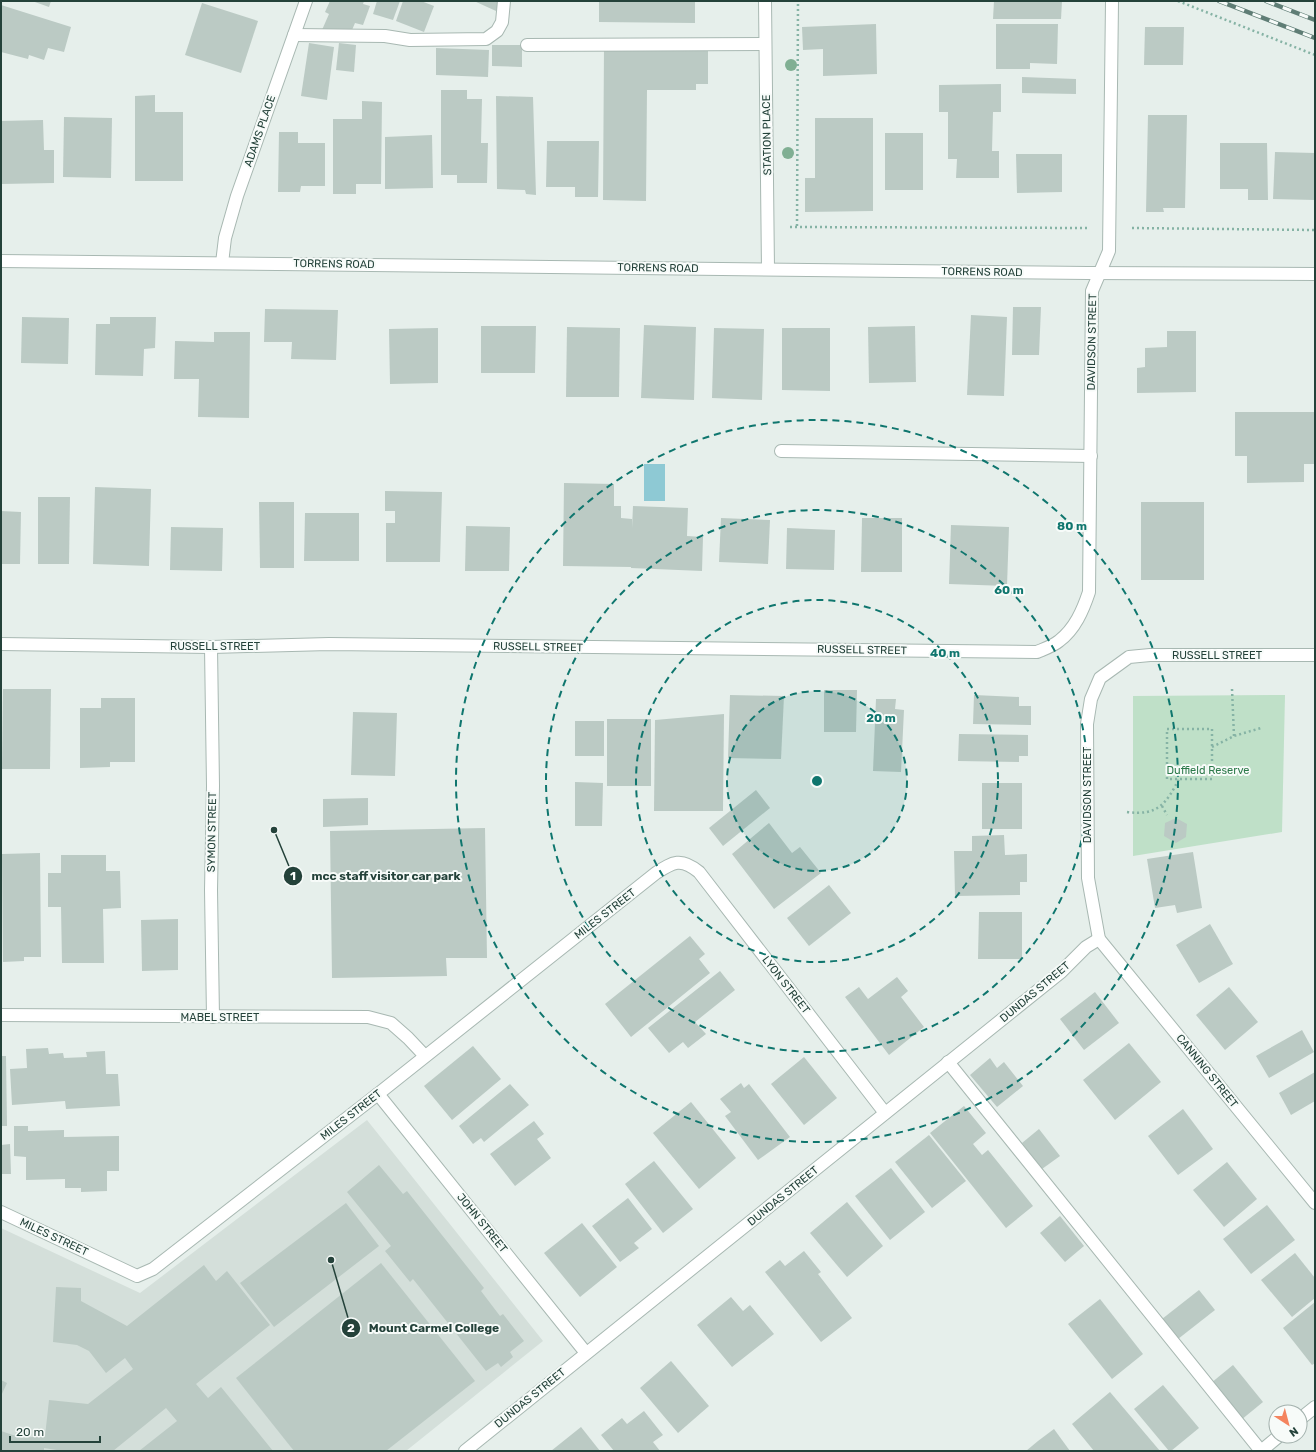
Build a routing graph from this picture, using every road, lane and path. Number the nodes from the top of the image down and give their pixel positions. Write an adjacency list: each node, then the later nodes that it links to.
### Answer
1 (306, 1): 7 (street, ADAMS PLACE)
2 (504, 1): 7 (street)
3 (766, 1): 8 (street, STATION PLACE)
4 (798, 1): 11 (path)
5 (1178, 1): 10 (path)
6 (1112, 2): 13 (street, DAVIDSON STREET)
7 (294, 35): 16 (street, ADAMS PLACE)
8 (765, 44): 9 (street); 12 (street, STATION PLACE)
9 (527, 45)
10 (1315, 55)
11 (797, 226): 12 (path); 13 (path)
12 (768, 228): 17 (street, STATION PLACE)
13 (1110, 229): 14 (path); 18 (street, DAVIDSON STREET)
14 (1315, 230)
15 (1, 261): 16 (street, TORRENS ROAD)
16 (222, 263): 17 (street, TORRENS ROAD)
17 (768, 269): 18 (street, TORRENS ROAD)
18 (1100, 272): 19 (street, TORRENS ROAD); 21 (street, DAVIDSON STREET)
19 (1315, 274)
20 (781, 451): 21 (street)
21 (1090, 456): 22 (street, DAVIDSON STREET)
22 (1069, 631): 24 (street, RUSSELL STREET)
23 (1, 644): 24 (street, RUSSELL STREET)
24 (211, 647): 38 (street, SYMON STREET)
25 (1315, 655): 26 (street, RUSSELL STREET)
26 (1120, 662): 36 (street, DAVIDSON STREET)
27 (1232, 689): 29 (path)
28 (1261, 728): 29 (path)
29 (1234, 736): 30 (path)
30 (1212, 747): 31 (path); 31 (path)
31 (1179, 779): 32 (path)
32 (1162, 806): 33 (path); 34 (path)
33 (1127, 812)
34 (1167, 815)
35 (682, 862): 39 (street, MILES STREET); 42 (street, LYON STREET)
36 (1099, 938): 40 (street, DUNDAS STREET); 43 (street, CANNING STREET)
37 (1, 1015): 38 (street, MABEL STREET)
38 (213, 1017): 39 (street, MABEL STREET)
39 (425, 1056): 41 (street, MILES STREET)
40 (948, 1062): 42 (street, DUNDAS STREET); 48 (street)
41 (378, 1094): 44 (street, MILES STREET); 45 (street, JOHN STREET)
42 (885, 1113): 45 (street, DUNDAS STREET)
43 (1315, 1203)
44 (1, 1212)
45 (586, 1354): 47 (street, DUNDAS STREET)
46 (1269, 1444): 48 (street)
47 (465, 1451)
48 (1261, 1451)

